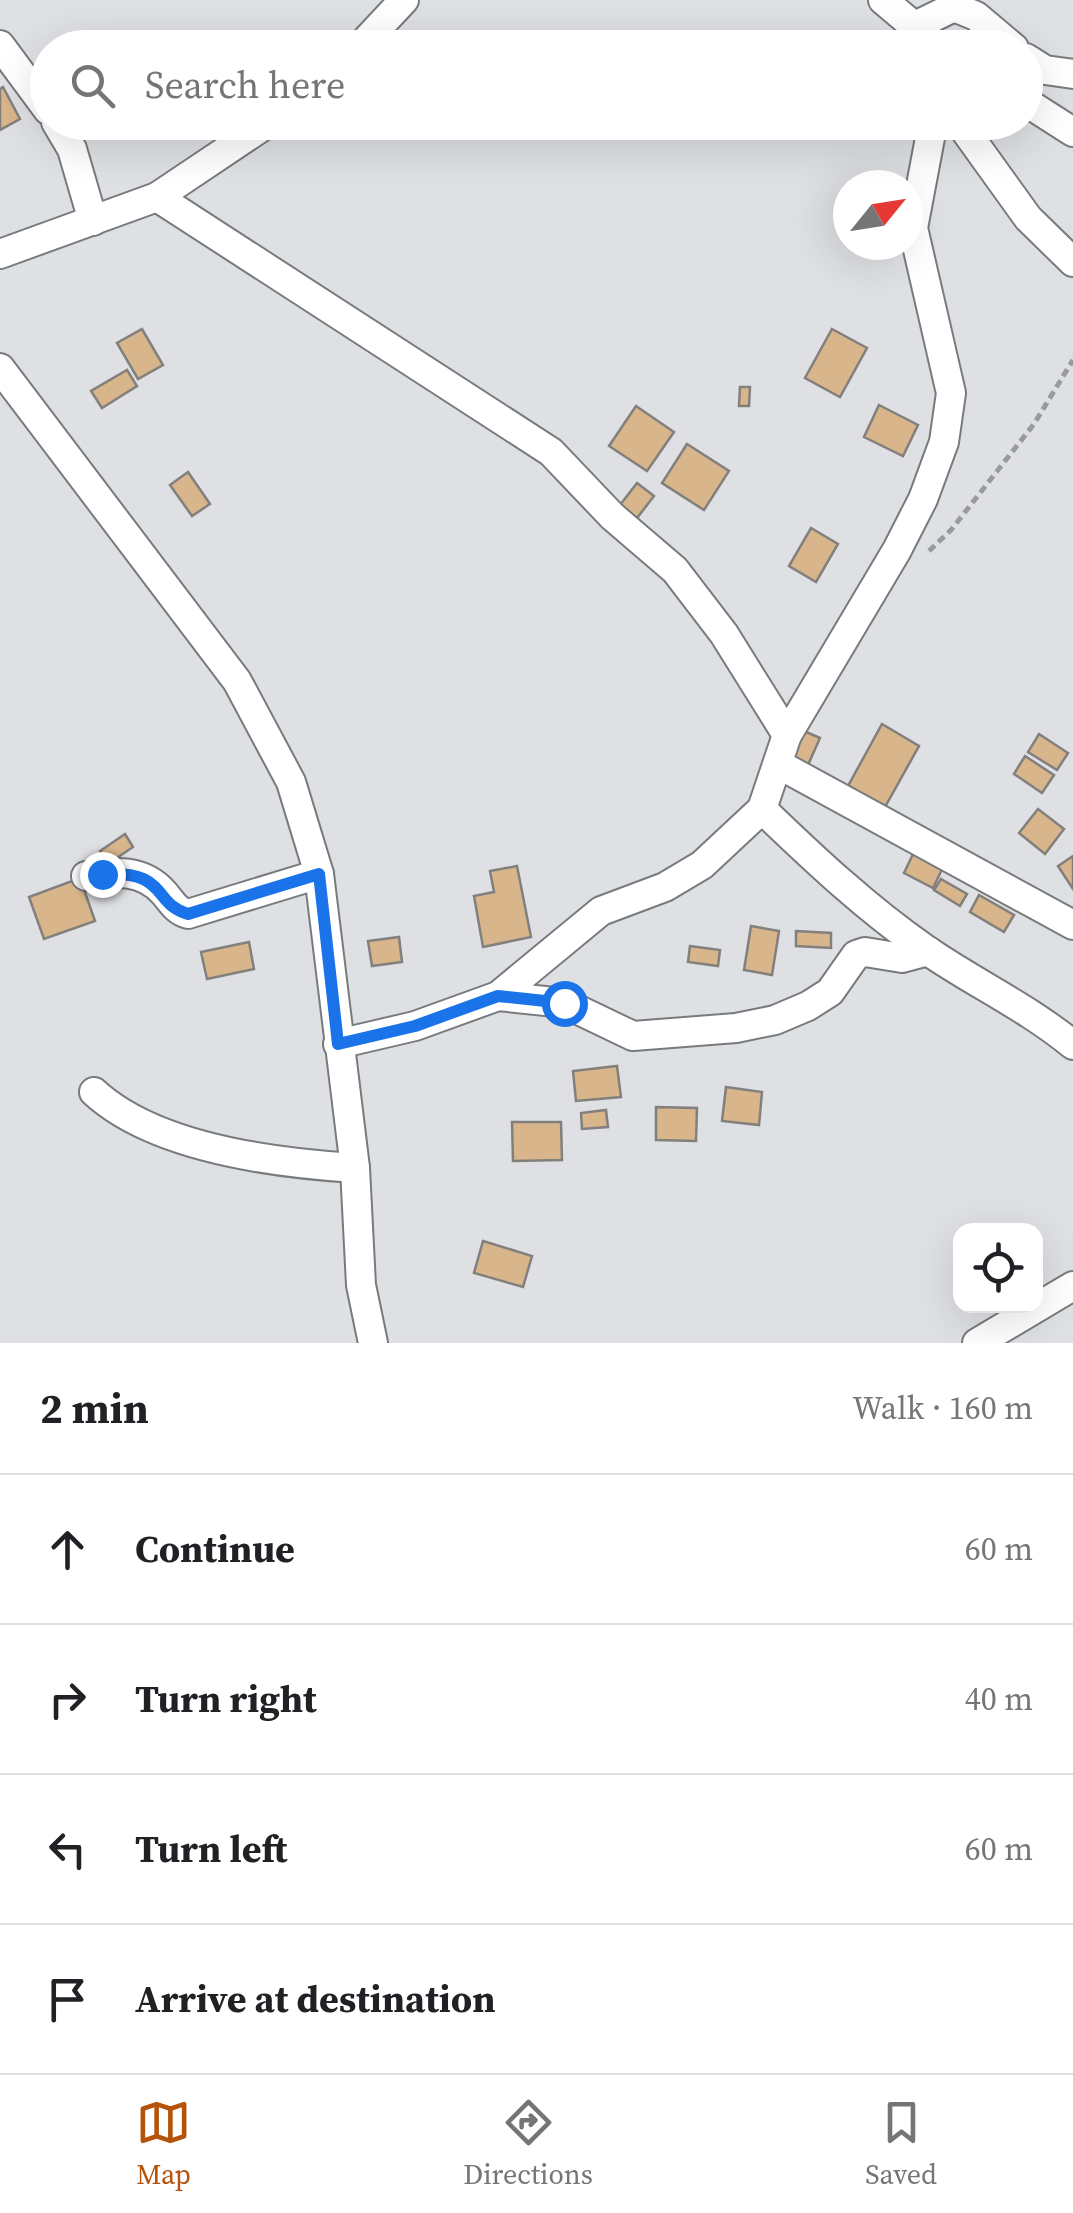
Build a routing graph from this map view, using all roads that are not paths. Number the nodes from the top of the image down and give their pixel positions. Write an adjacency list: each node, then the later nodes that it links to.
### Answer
1 (381, 0): 6 (street)
2 (404, 0): 7 (street)
3 (882, 0): 5 (street)
4 (955, 4): 5 (street); 9 (street)
5 (914, 26): 8 (street)
6 (371, 30)
7 (376, 30)
8 (919, 30)
9 (993, 30)
10 (0, 44): 13 (street)
11 (1043, 69): 12 (street)
12 (1073, 74)
13 (30, 85)
14 (1043, 113): 15 (street)
15 (1073, 132)
16 (67, 140): 21 (street)
17 (242, 140): 20 (street)
18 (929, 140): 25 (street)
19 (972, 140): 23 (street)
20 (157, 197): 21 (street); 25 (street)
21 (93, 221): 22 (street)
22 (0, 254)
23 (1073, 262)
24 (0, 368): 28 (street)
25 (787, 735): 26 (street)
26 (778, 764): 27 (street); 30 (street)
27 (762, 809): 31 (street); 32 (street)
28 (319, 874): 29 (street); 33 (street)
29 (86, 876)
30 (1073, 926)
31 (928, 951): 32 (street); 34 (street)
32 (498, 996): 33 (street)
33 (338, 1044): 36 (street)
34 (1073, 1045)
35 (94, 1092): 36 (street)
36 (355, 1168): 38 (street)
37 (1073, 1286): 39 (street)
38 (374, 1343)
39 (977, 1343)

